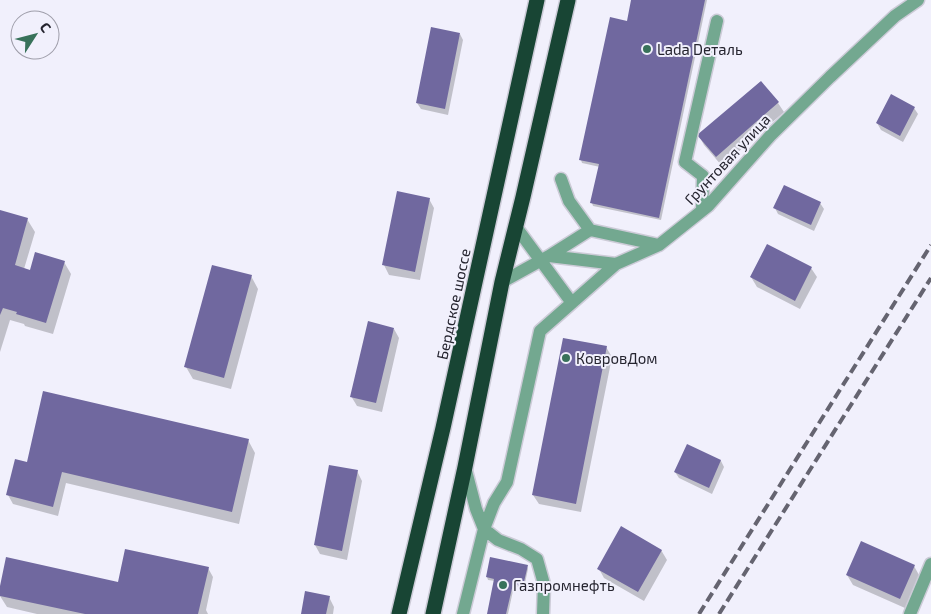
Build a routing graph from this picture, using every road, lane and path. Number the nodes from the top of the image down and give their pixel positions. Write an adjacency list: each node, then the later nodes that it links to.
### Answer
1 (537, 0): 17 (highway, Бердское шоссе)
2 (568, 0): 7 (highway)
3 (918, 0): 6 (street, Грунтовая улица)
4 (716, 21): 6 (street)
5 (561, 180): 8 (street)
6 (702, 211): 9 (street, Грунтовая улица)
7 (516, 227): 10 (street); 12 (highway)
8 (590, 230): 9 (street); 10 (street)
9 (659, 245): 11 (street, Грунтовая улица)
10 (545, 258): 11 (street); 12 (street); 13 (street)
11 (616, 264): 13 (street)
12 (502, 282): 14 (highway)
13 (572, 303): 15 (street)
14 (465, 467): 15 (street); 18 (highway)
15 (484, 529): 19 (street); 20 (street)
16 (931, 564): 21 (street)
17 (399, 614)
18 (433, 614)
19 (463, 614)
20 (543, 614)
21 (910, 614)

